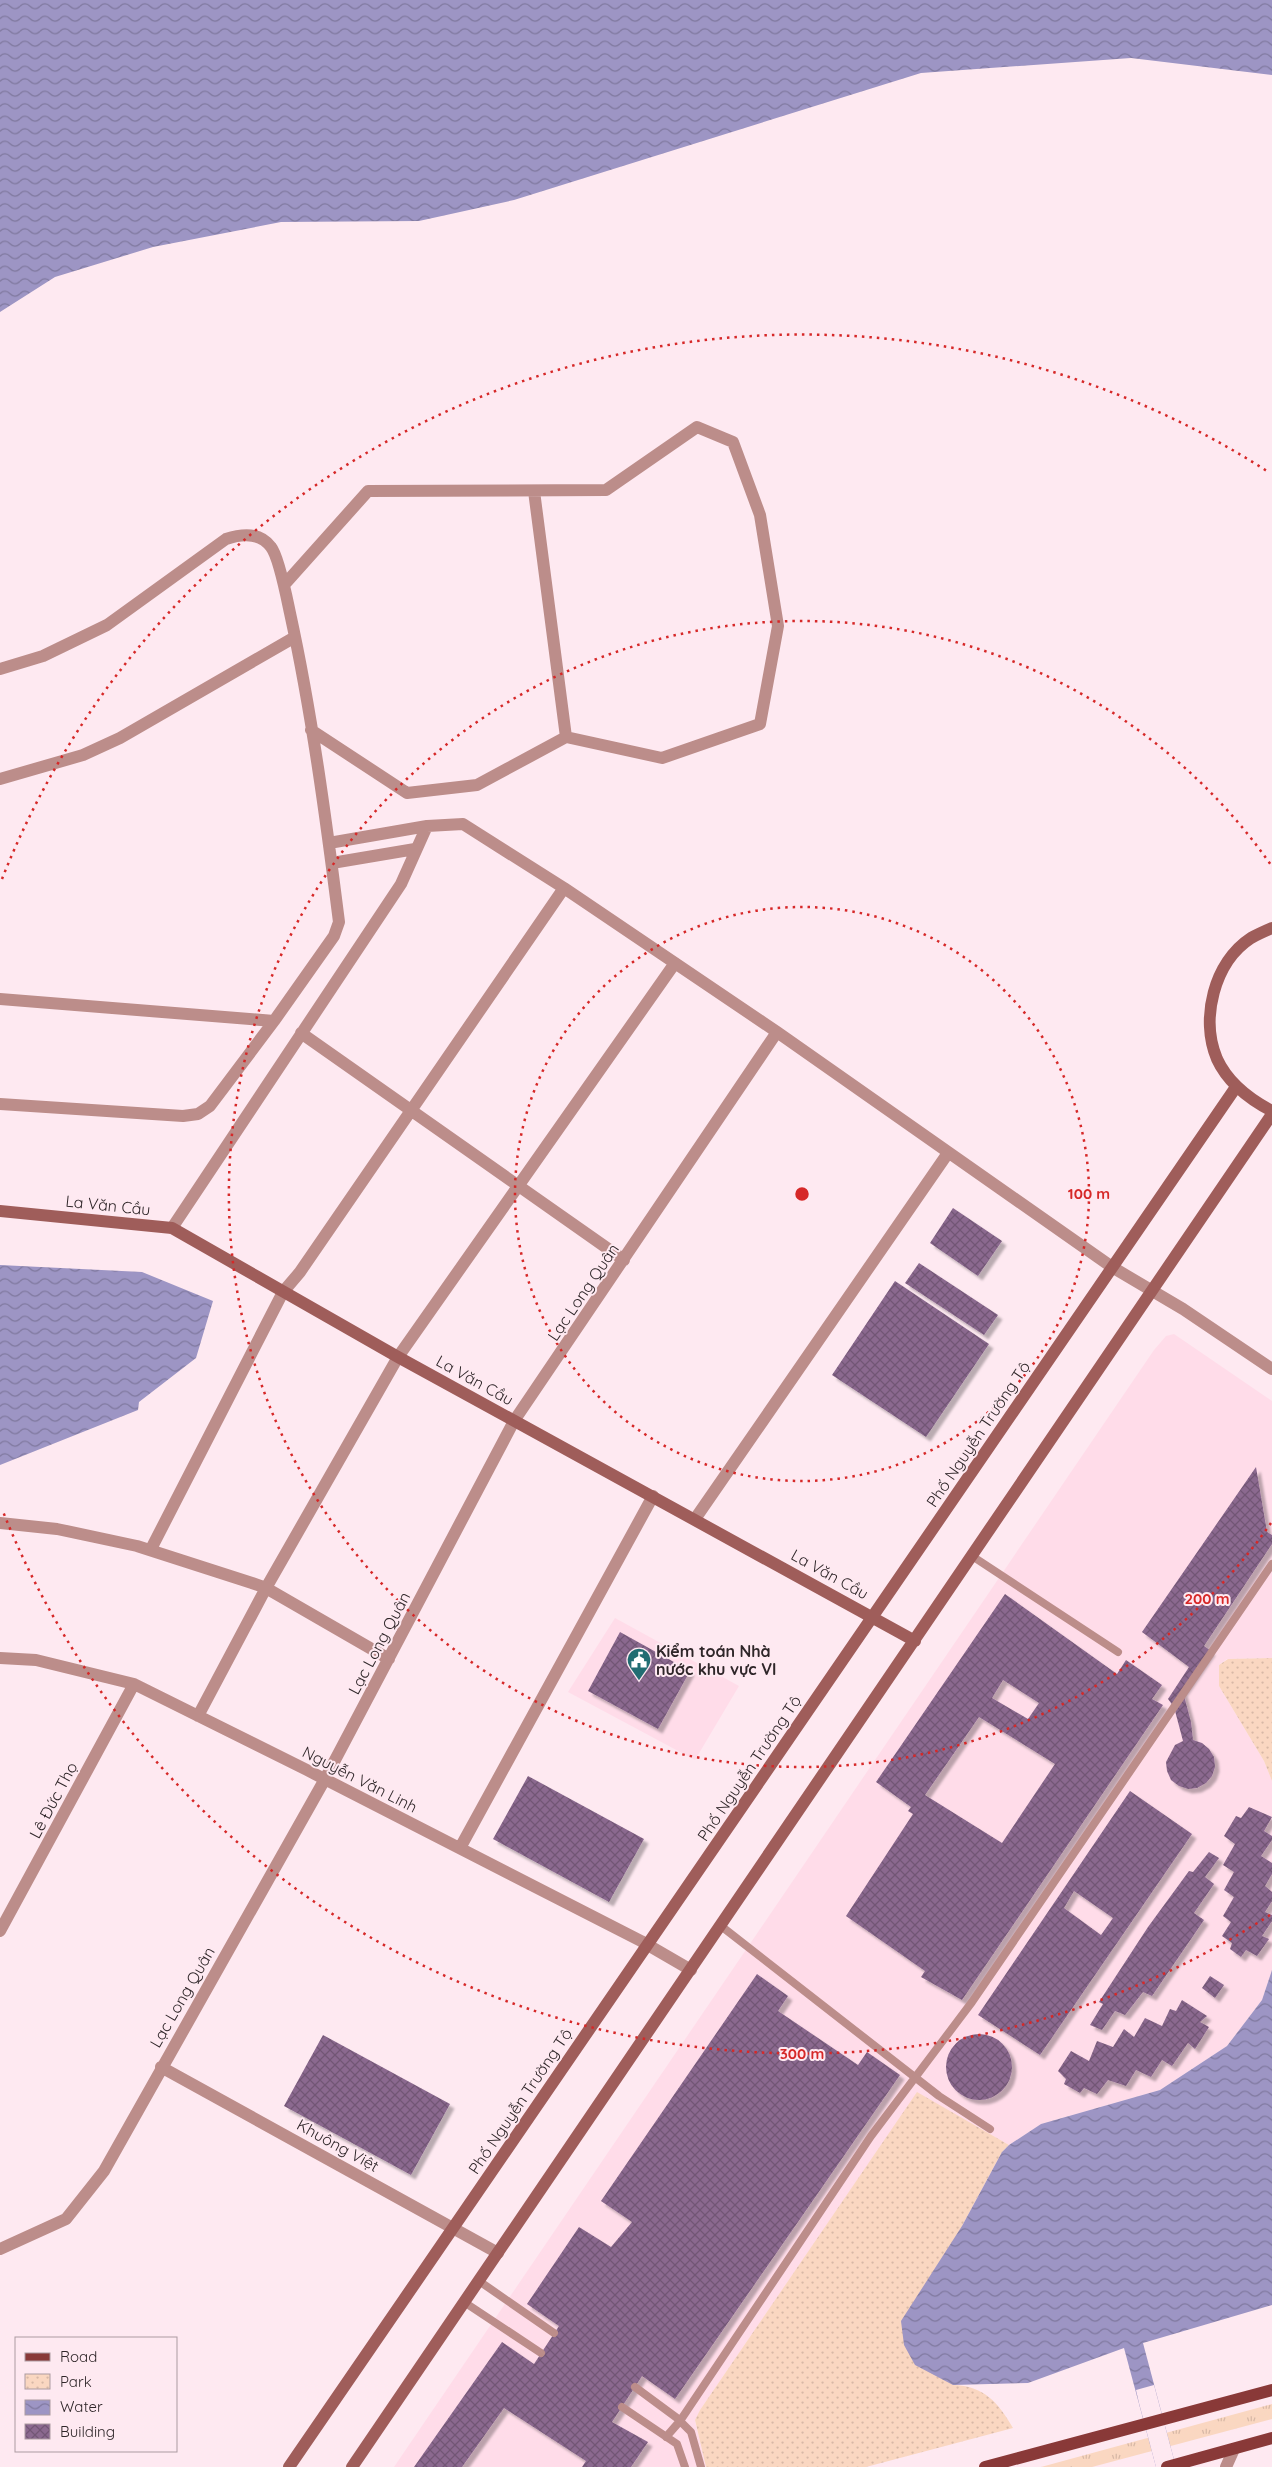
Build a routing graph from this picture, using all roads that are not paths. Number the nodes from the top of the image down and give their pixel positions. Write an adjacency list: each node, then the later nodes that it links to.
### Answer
1 (534, 491): 2 (street); 6 (street); 6 (street)
2 (284, 585): 3 (street); 4 (street)
3 (295, 637): 5 (street); 7 (street)
4 (0, 669)
5 (311, 730): 6 (street); 9 (street)
6 (566, 737)
7 (0, 779)
8 (426, 826): 9 (street); 10 (street); 12 (street)
9 (329, 843): 11 (street)
10 (415, 849): 11 (street); 18 (street)
11 (332, 863): 16 (street)
12 (564, 888): 14 (street); 21 (street)
13 (1272, 928): 19 (street)
14 (675, 963): 17 (street); 24 (street)
15 (0, 999): 16 (street)
16 (274, 1021): 20 (street)
17 (777, 1032): 23 (street); 27 (street, Lạc Long Quân)
18 (301, 1033): 21 (street); 26 (street)
19 (1236, 1087): 22 (street); 28 (street, Phố Nguyễn Trường Tộ)
20 (0, 1104)
21 (411, 1111): 24 (street); 30 (street)
22 (1272, 1112): 29 (street)
23 (948, 1153): 28 (street); 35 (street)
24 (518, 1186): 27 (street); 31 (street)
25 (0, 1211): 26 (street, La Văn Cầu)
26 (172, 1228): 30 (street, La Văn Cầu)
27 (624, 1260): 33 (street, Lạc Long Quân)
28 (1112, 1267): 29 (street); 41 (street, Phố Nguyễn Trường Tộ)
29 (1153, 1291): 32 (street); 38 (street)
30 (283, 1292): 31 (street, La Văn Cầu); 37 (street)
31 (398, 1357): 33 (street, La Văn Cầu); 40 (street)
32 (1272, 1369)
33 (514, 1421): 34 (street, La Văn Cầu); 45 (street, Lạc Long Quân)
34 (653, 1496): 35 (street, La Văn Cầu); 49 (street)
35 (695, 1519): 41 (street, La Văn Cầu)
36 (0, 1523): 37 (street)
37 (151, 1549): 40 (street)
38 (972, 1556): 42 (street); 43 (lane)
39 (1272, 1564): 55 (lane)
40 (266, 1588): 45 (street); 47 (street)
41 (873, 1616): 42 (street, La Văn Cầu); 52 (street, Phố Nguyễn Trường Tộ)
42 (915, 1641): 50 (street)
43 (1118, 1652)
44 (0, 1658): 46 (street, Nguyễn Văn Linh)
45 (389, 1659): 48 (street, Lạc Long Quân)
46 (134, 1684): 47 (street, Nguyễn Văn Linh); 51 (street, Lê Đức Thọ)
47 (198, 1716): 48 (street, Nguyễn Văn Linh)
48 (325, 1779): 49 (street, Nguyễn Văn Linh); 54 (street, Lạc Long Quân)
49 (460, 1848): 52 (street, Nguyễn Văn Linh)
50 (721, 1926): 53 (street); 55 (lane)
51 (0, 1931)
52 (648, 1944): 53 (street, Nguyễn Văn Linh); 57 (street, Phố Nguyễn Trường Tộ)
53 (691, 1970): 59 (street)
54 (161, 2067): 57 (street, Khuông Việt); 58 (street, Lạc Long Quân)
55 (914, 2078): 56 (lane); 67 (lane)
56 (990, 2129)
57 (453, 2228): 59 (street, Khuông Việt); 72 (street, Phố Nguyễn Trường Tộ)
58 (0, 2249)
59 (498, 2253): 60 (street)
60 (479, 2281): 61 (street); 62 (lane)
61 (464, 2302): 63 (lane); 73 (street)
62 (554, 2333)
63 (541, 2353)
64 (635, 2387): 67 (lane)
65 (1272, 2390): 76 (main road)
66 (622, 2406): 68 (lane)
67 (680, 2421): 68 (lane); 75 (lane)
68 (666, 2437): 74 (lane)
69 (1272, 2438): 70 (main road)
70 (1234, 2449): 71 (main road); 77 (street)
71 (1171, 2466)
72 (289, 2467)
73 (352, 2467)
74 (685, 2467)
75 (701, 2467)
76 (985, 2467)
77 (1226, 2467)

